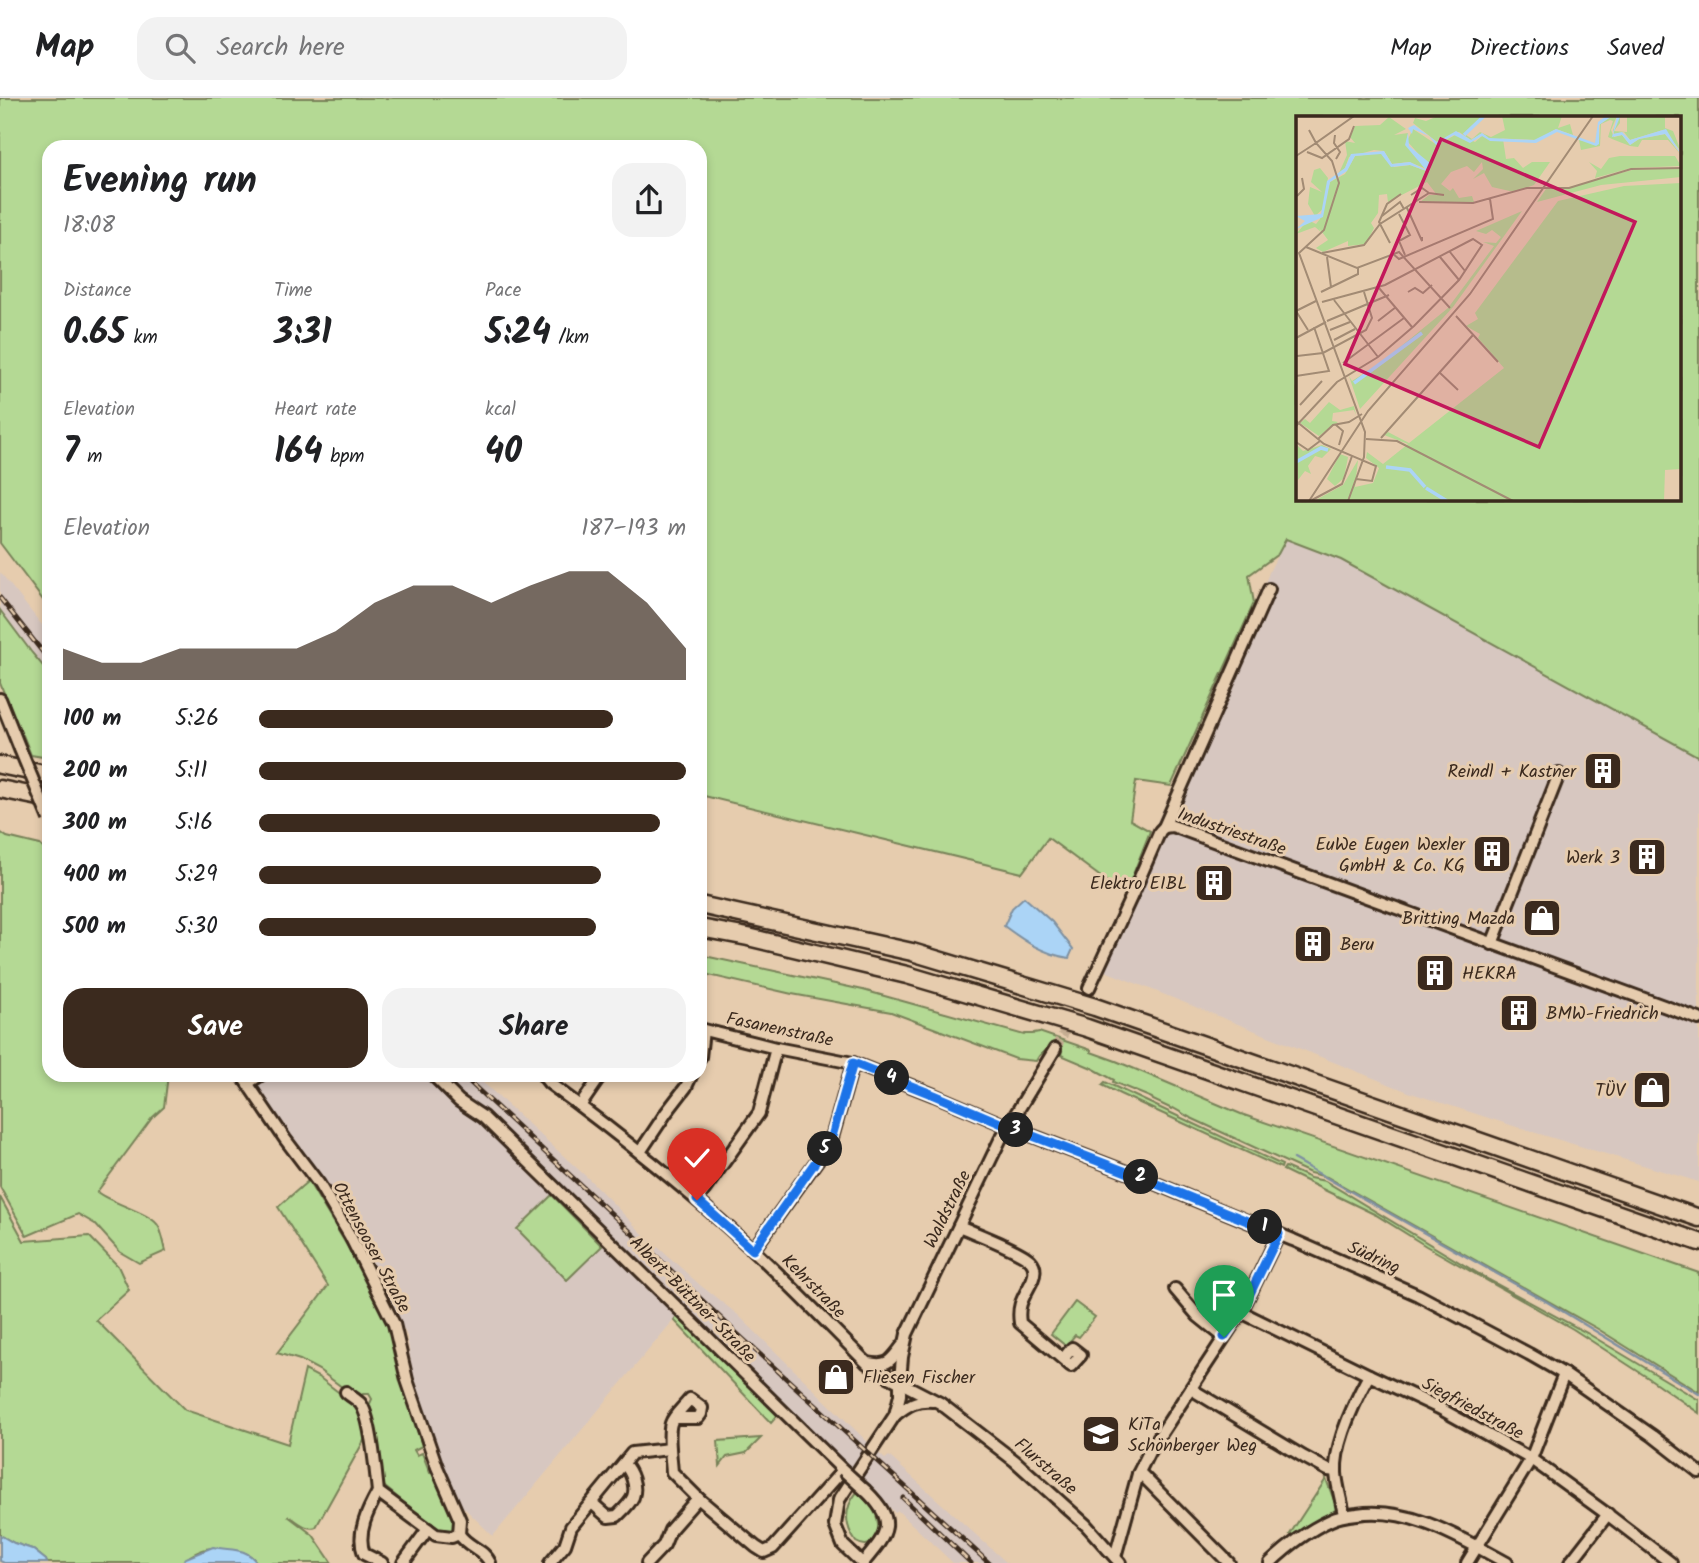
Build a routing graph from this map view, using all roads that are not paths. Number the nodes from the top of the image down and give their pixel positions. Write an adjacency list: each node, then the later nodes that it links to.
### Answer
1 (1269, 589): 9 (street, Industriestraße)
2 (0, 699): 8 (street, bridge)
3 (0, 765): 4 (highway)
4 (42, 774)
5 (1559, 774): 12 (street)
6 (0, 789): 7 (highway)
7 (42, 798)
8 (42, 802)
9 (1164, 827): 12 (street, Industriestraße); 13 (street)
10 (707, 906): 28 (highway)
11 (707, 929): 31 (highway)
12 (1492, 944): 14 (street, Industriestraße)
13 (1089, 988)
14 (1699, 1019)
15 (707, 1031): 16 (street, Fasanenstraße)
16 (776, 1048): 18 (street, Fasanenstraße); 27 (street)
17 (1055, 1049): 25 (street, Waldstraße)
18 (853, 1063): 25 (street, Fasanenstraße); 32 (street)
19 (247, 1082): 60 (street, Ottensooser Straße)
20 (440, 1082): 50 (street, Albert-Büttner-Straße)
21 (548, 1082): 24 (street, Kehrstraße)
22 (596, 1082): 24 (street)
23 (688, 1082): 26 (street)
24 (580, 1106): 26 (street, Kehrstraße)
25 (1007, 1126): 29 (street, Waldstraße); 30 (street, Südring)
26 (640, 1152): 27 (street, Kehrstraße)
27 (697, 1200): 32 (street, Kehrstraße)
28 (1699, 1219)
29 (959, 1226): 36 (street, Waldstraße); 37 (street)
30 (1279, 1234): 34 (street); 39 (street, Südring)
31 (1699, 1242)
32 (753, 1250): 38 (street, Kehrstraße)
33 (1175, 1290): 35 (street)
34 (1241, 1312): 35 (street); 40 (street, Siegfriedstraße)
35 (1224, 1337): 42 (street)
36 (904, 1343): 38 (street); 41 (street, Waldstraße)
37 (1063, 1359)
38 (867, 1363): 41 (street, Kehrstraße)
39 (1564, 1374): 48 (street); 52 (street, Südring)
40 (1369, 1375): 48 (street, Siegfriedstraße); 51 (street)
41 (900, 1381): 44 (street, Flurstraße); 45 (street, Waldstraße)
42 (1191, 1389): 51 (street); 53 (street)
43 (346, 1392): 54 (street)
44 (940, 1403): 45 (street); 62 (street, Flurstraße)
45 (895, 1415): 68 (street)
46 (674, 1418): 47 (street)
47 (670, 1448): 49 (street); 55 (street)
48 (1531, 1459): 57 (street, Siegfriedstraße); 61 (street)
49 (624, 1464): 56 (street); 56 (street)
50 (843, 1470): 55 (street); 68 (street, Albert-Büttner-Straße, bridge)
51 (1336, 1471): 58 (street)
52 (1699, 1472)
53 (1138, 1474): 62 (street); 69 (street)
54 (378, 1492): 59 (street); 63 (street)
55 (698, 1498): 67 (street)
56 (592, 1503): 66 (street)
57 (1608, 1514): 73 (street); 74 (street, Siegfriedstraße)
58 (1344, 1516): 61 (street); 70 (street)
59 (428, 1529): 60 (street); 64 (street)
60 (459, 1534): 65 (street)
61 (1477, 1547): 71 (street); 72 (street)
62 (1118, 1560)
63 (382, 1563)
64 (403, 1563)
65 (490, 1563)
66 (550, 1563)
67 (647, 1563)
68 (862, 1563)
69 (1229, 1563)
70 (1270, 1563)
71 (1467, 1563)
72 (1507, 1563)
73 (1570, 1563)
74 (1671, 1563)

